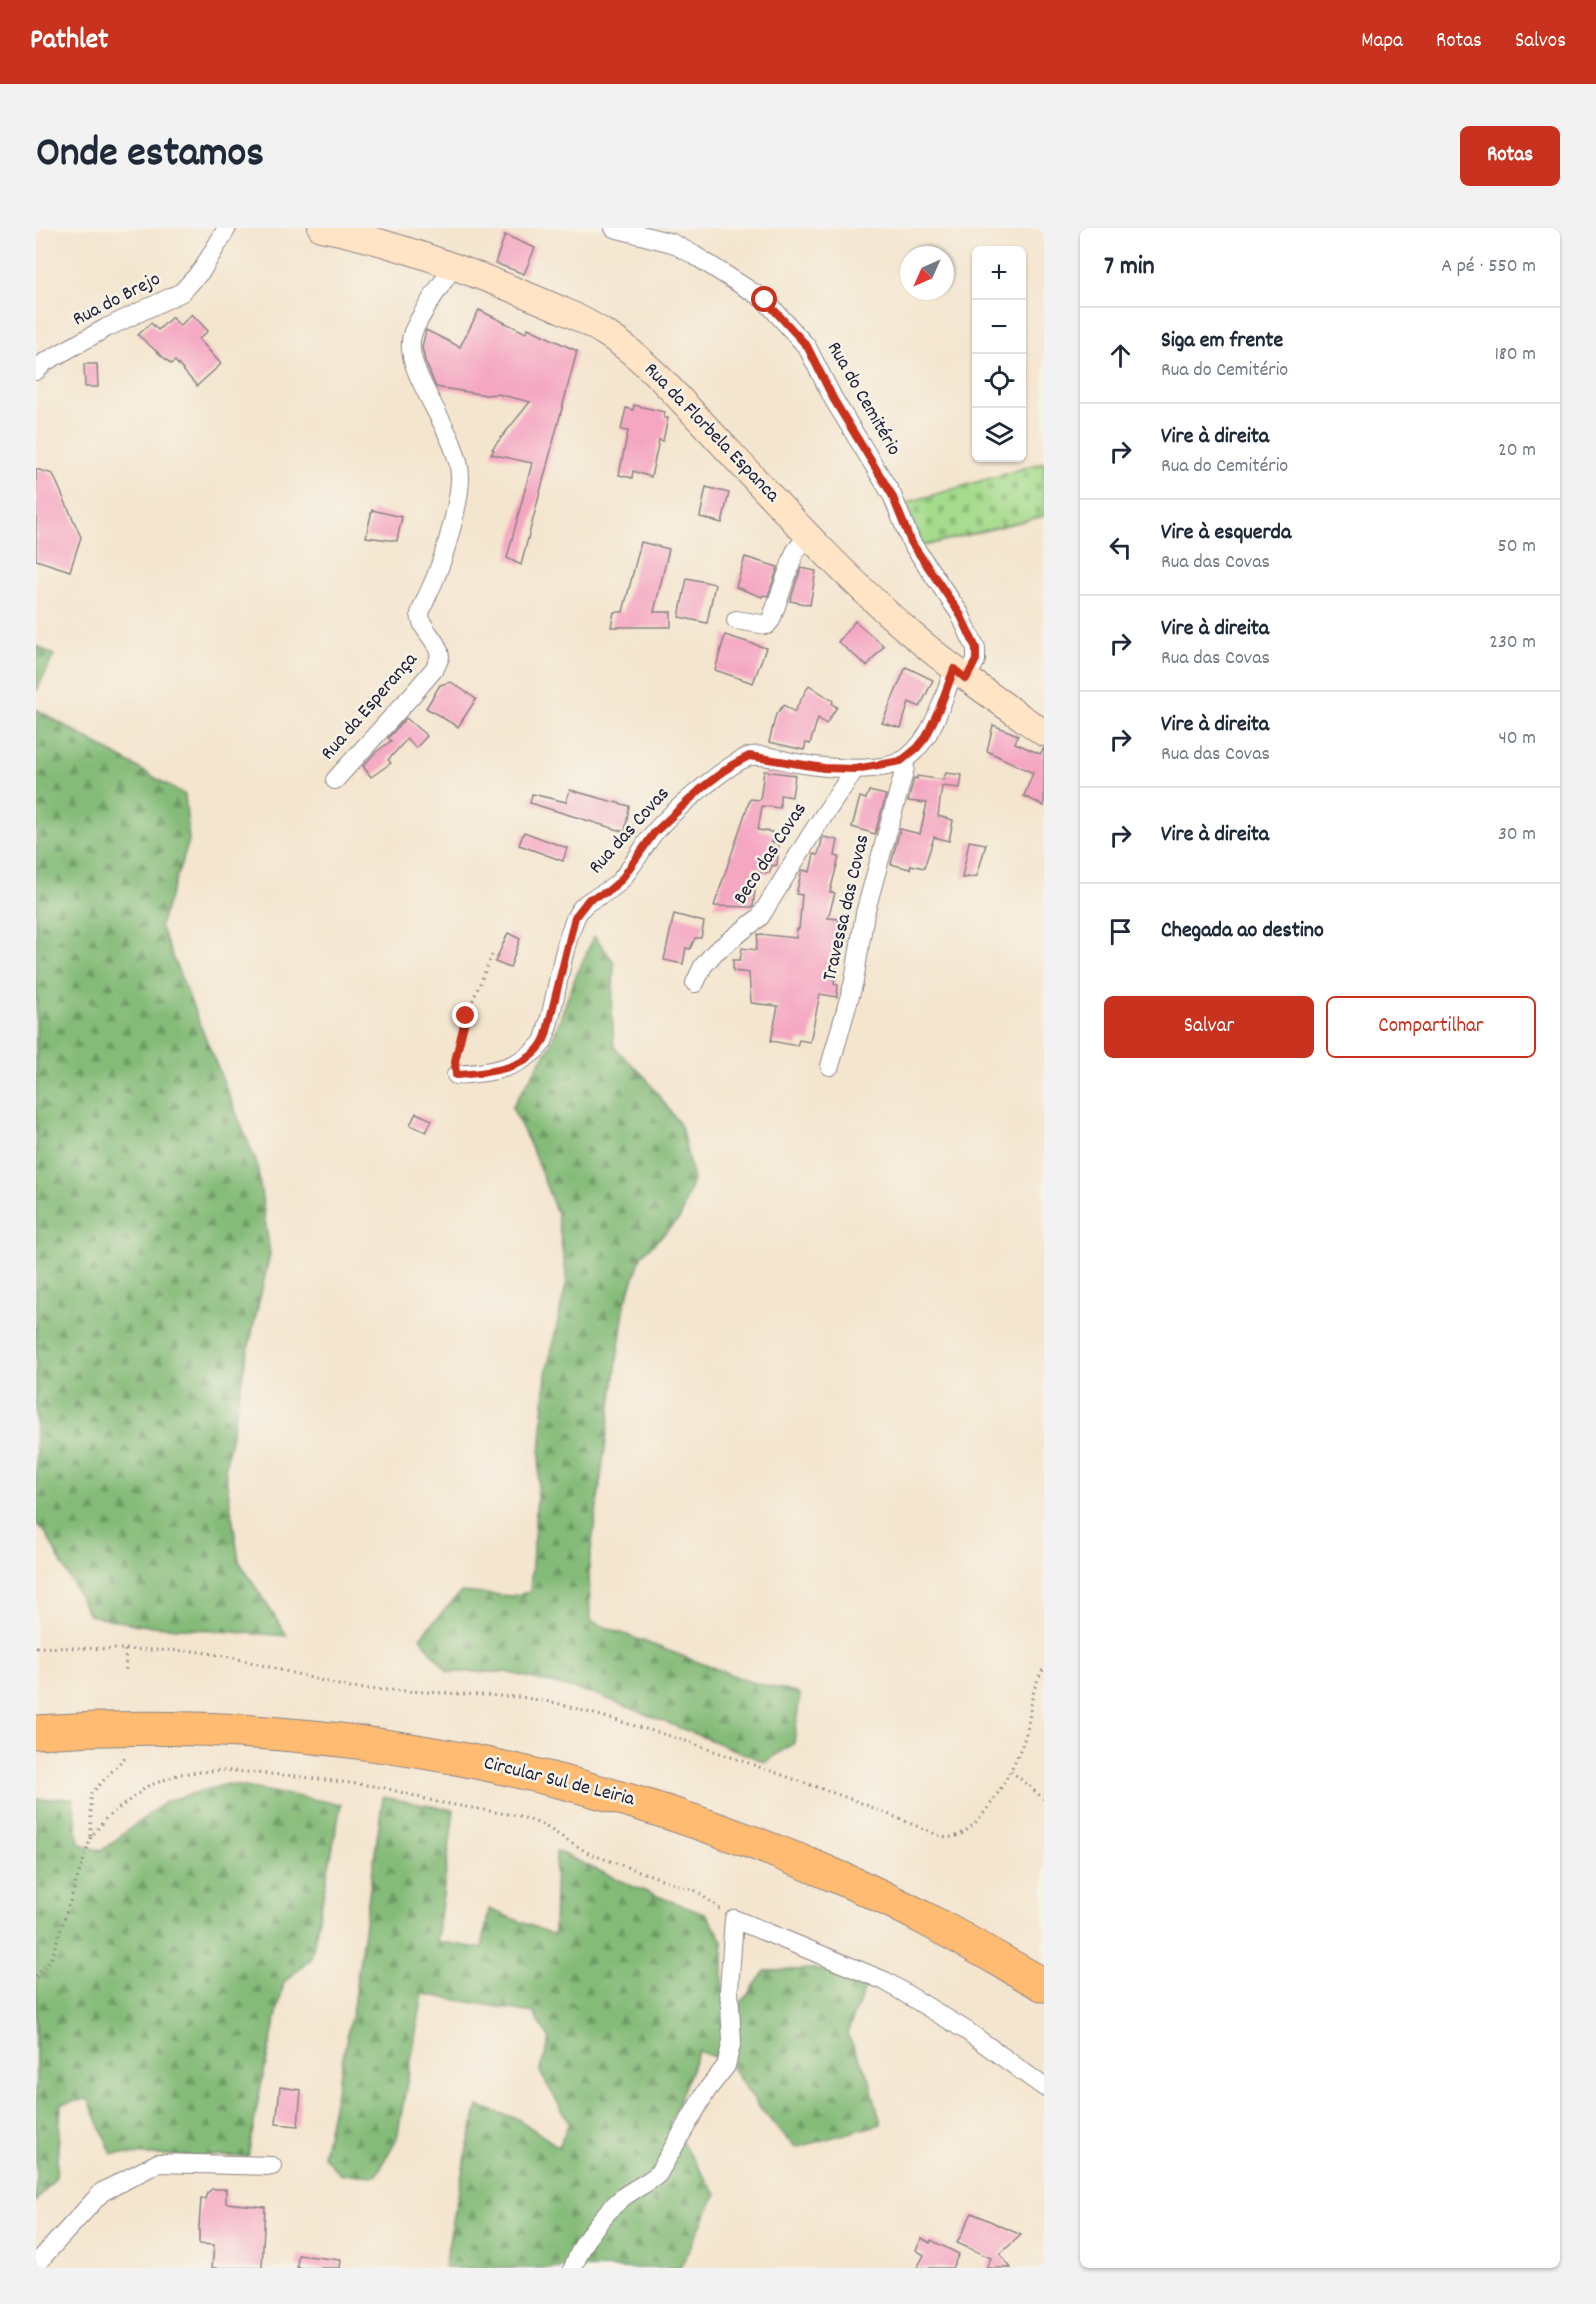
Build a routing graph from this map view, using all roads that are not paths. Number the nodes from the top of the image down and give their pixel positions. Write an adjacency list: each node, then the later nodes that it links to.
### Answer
1 (227, 228): 5 (street, Rua do Brejo)
2 (321, 228): 4 (street, Rua da Florbela Espanca)
3 (614, 228): 8 (street, Rua do Cemitério)
4 (454, 265): 6 (street, Rua da Florbela Espanca); 12 (street, Rua da Esperança)
5 (36, 371)
6 (809, 534): 7 (street); 8 (street, Rua da Florbela Espanca)
7 (736, 620)
8 (960, 674): 9 (street, Rua da Florbela Espanca); 10 (street)
9 (1043, 729)
10 (901, 761): 11 (street, Rua das Covas); 14 (street, Travessa das Covas)
11 (855, 769): 13 (street, Beco das Covas); 15 (street, Rua das Covas)
12 (335, 780)
13 (695, 983)
14 (830, 1066)
15 (456, 1075)
16 (36, 1711): 18 (highway, Circular Sul de Leiria)
17 (36, 1732): 19 (highway, Circular Sul de Leiria)
18 (1044, 1960)
19 (1044, 1985)
20 (1044, 2087): 23 (street)
21 (272, 2166): 22 (street)
22 (36, 2264)
23 (573, 2268)

